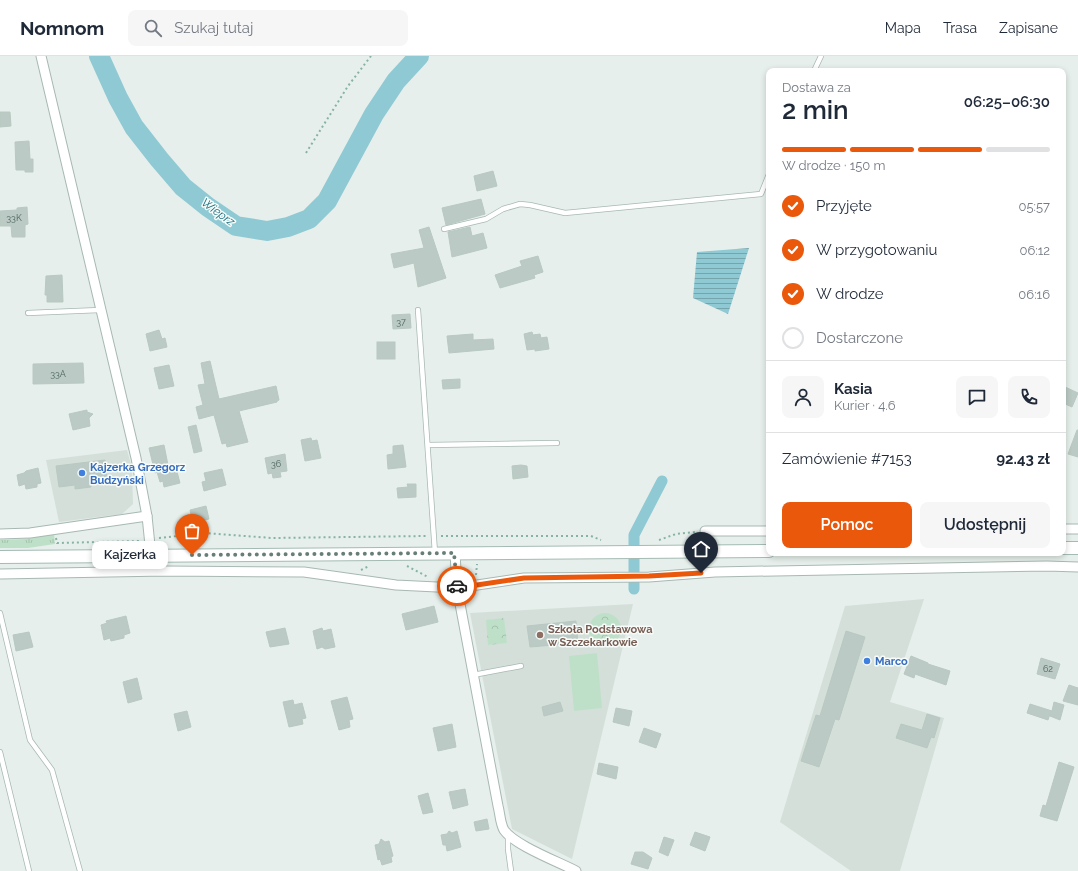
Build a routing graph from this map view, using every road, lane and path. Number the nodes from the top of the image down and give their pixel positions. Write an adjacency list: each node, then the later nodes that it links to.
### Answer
1 (41, 56): 8 (street)
2 (371, 56): 5 (path)
3 (821, 56): 4 (lane)
4 (815, 68)
5 (306, 153)
6 (766, 182): 7 (lane)
7 (444, 229)
8 (100, 310): 10 (lane); 13 (street)
9 (418, 310): 12 (lane)
10 (28, 314)
11 (557, 443): 12 (lane)
12 (428, 445): 20 (lane)
13 (147, 516): 14 (street); 21 (street)
14 (55, 529): 19 (street); 21 (path)
15 (1066, 529): 16 (street)
16 (1078, 529)
17 (705, 531): 18 (street); 23 (path)
18 (766, 531)
19 (0, 534)
20 (434, 536): 21 (path); 22 (path); 27 (lane)
21 (150, 539): 29 (street)
22 (602, 540)
23 (654, 542)
24 (1066, 548): 25 (main road)
25 (1078, 548)
26 (766, 551): 28 (main road)
27 (435, 553): 28 (main road); 29 (main road)
28 (454, 553): 39 (street)
29 (152, 555): 30 (main road)
30 (0, 557)
31 (478, 558): 37 (path)
32 (373, 564): 36 (path)
33 (405, 565): 38 (path)
34 (1078, 567): 37 (street)
35 (0, 574): 36 (street)
36 (345, 578): 38 (street)
37 (476, 584): 39 (street)
38 (440, 587): 39 (street)
39 (457, 588): 42 (street)
40 (0, 613): 46 (lane)
41 (520, 666): 42 (lane)
42 (473, 675): 44 (street)
43 (0, 752): 45 (lane)
44 (508, 835): 47 (lane); 48 (street)
45 (29, 871)
46 (80, 871)
47 (511, 871)
48 (576, 871)

